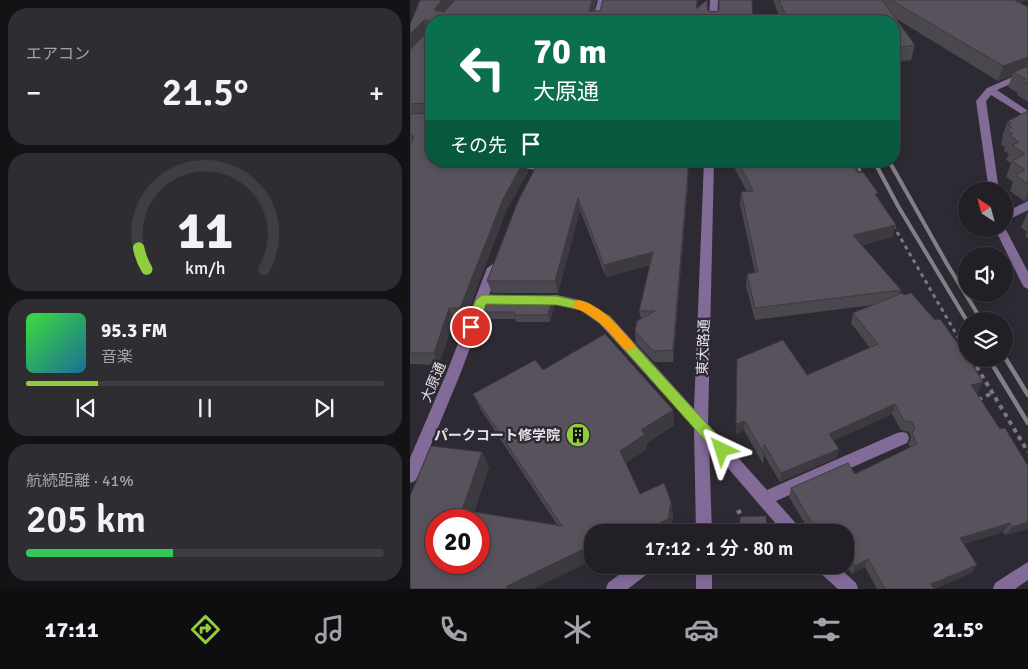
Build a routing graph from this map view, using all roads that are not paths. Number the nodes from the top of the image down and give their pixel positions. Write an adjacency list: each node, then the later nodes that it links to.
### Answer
1 (602, 0): 3 (street)
2 (714, 0): 4 (street)
3 (598, 15)
4 (713, 15)
5 (1028, 73): 6 (street)
6 (990, 90): 7 (street); 11 (street)
7 (1028, 115)
8 (538, 167): 10 (street)
9 (709, 167): 18 (street, 東大路通)
10 (530, 182)
11 (993, 182)
12 (1028, 206): 13 (street)
13 (1013, 214)
14 (1005, 238): 16 (street)
15 (498, 256): 17 (street, 大原通)
16 (1028, 284)
17 (482, 300): 18 (street); 20 (street, 大原通)
18 (700, 426): 21 (street); 22 (street, 東大路通)
19 (902, 438): 21 (street)
20 (410, 476)
21 (764, 499): 23 (street)
22 (703, 524)
23 (786, 524)
24 (1028, 570): 31 (street)
25 (633, 574): 28 (street)
26 (704, 574): 29 (street)
27 (834, 574): 30 (street)
28 (614, 589)
29 (704, 589)
30 (850, 589)
31 (1001, 589)

